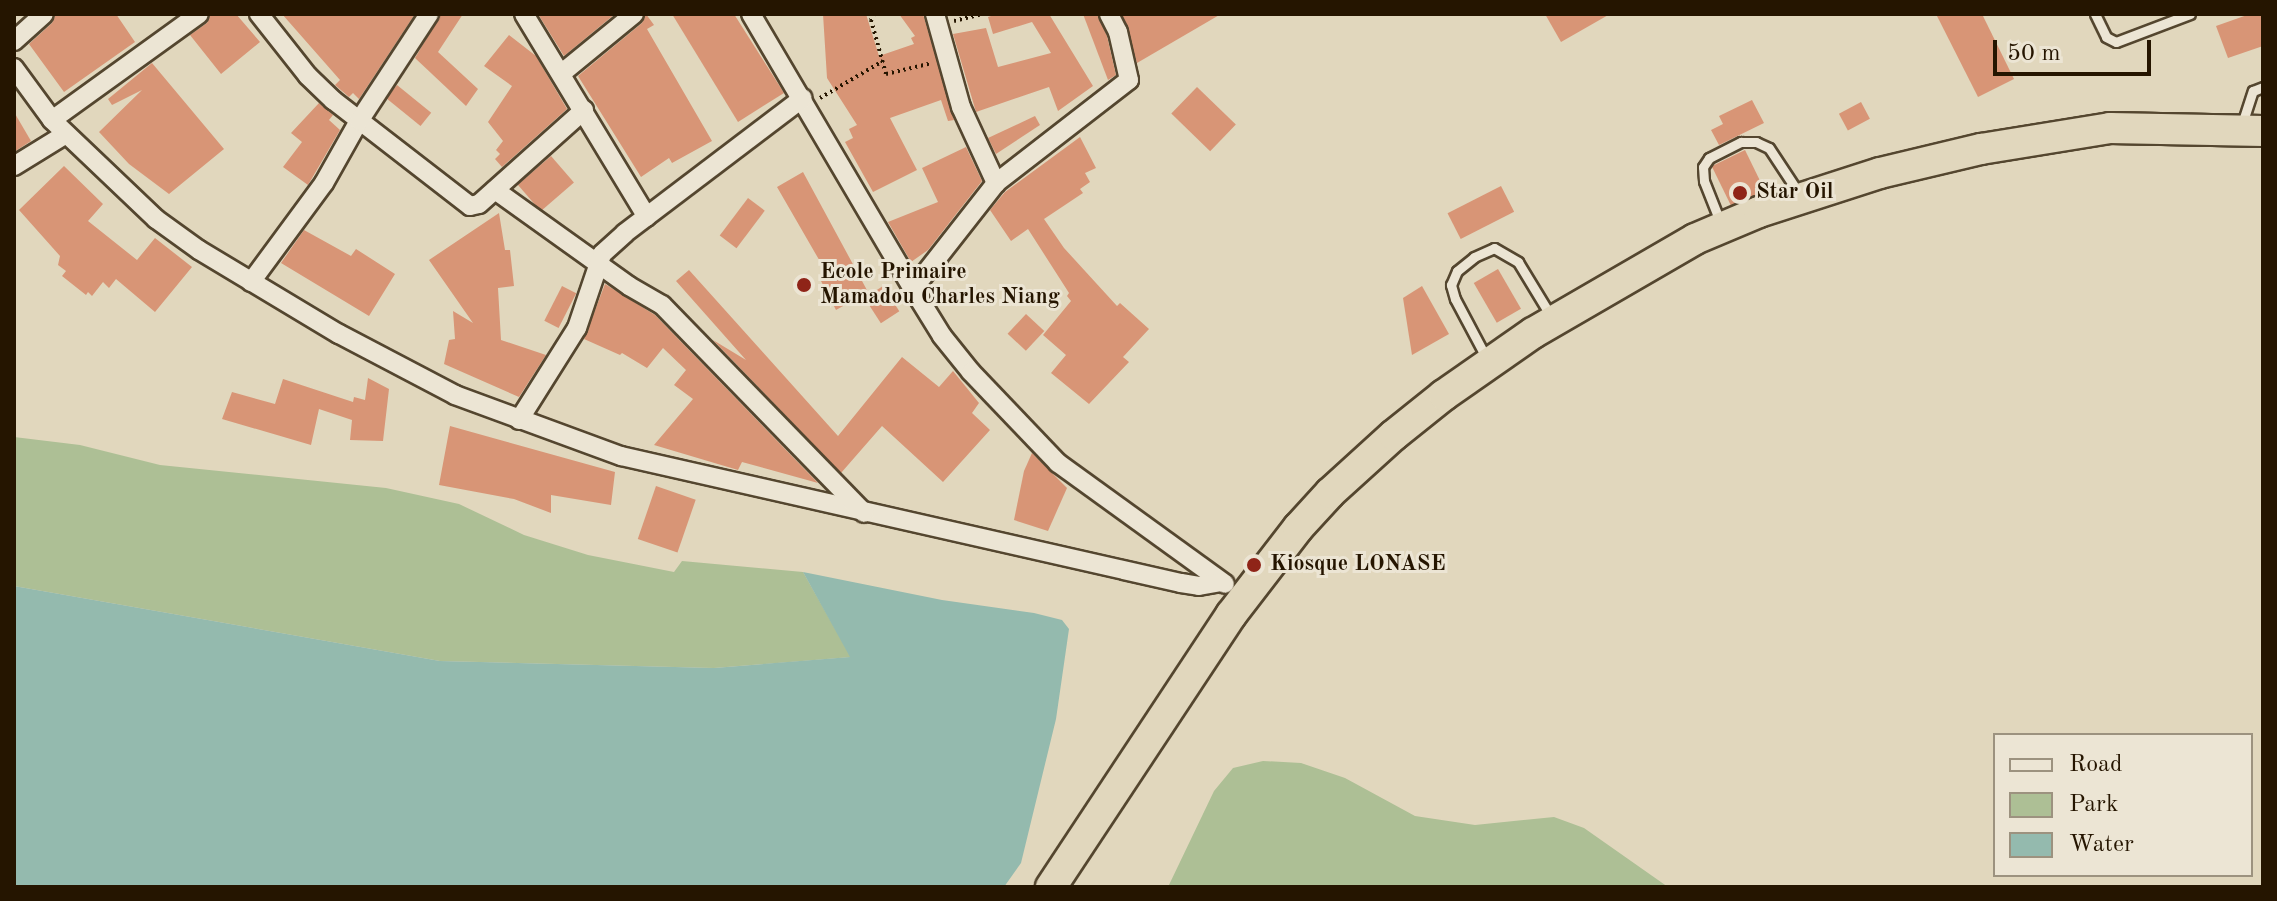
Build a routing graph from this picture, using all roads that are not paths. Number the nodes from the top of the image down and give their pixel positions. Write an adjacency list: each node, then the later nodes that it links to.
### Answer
1 (44, 14): 12 (street)
2 (199, 14): 19 (street)
3 (259, 14): 18 (street)
4 (429, 14): 18 (street)
5 (524, 14): 14 (street)
6 (634, 14): 14 (street)
7 (751, 14): 16 (street)
8 (1109, 14): 22 (street)
9 (2095, 14): 10 (lane)
10 (2190, 14)
11 (938, 19): 22 (street)
12 (14, 41)
13 (14, 69): 19 (street)
14 (562, 73): 17 (street)
15 (2263, 87): 20 (lane)
16 (805, 101): 25 (street); 29 (street)
17 (584, 110): 23 (street); 25 (street)
18 (359, 121): 23 (street); 28 (street)
19 (59, 127): 21 (street); 28 (street)
20 (2251, 131): 24 (highway)
21 (14, 166)
22 (996, 183): 29 (street)
23 (495, 190): 27 (street)
24 (1801, 198): 26 (highway); 26 (lane)
25 (647, 217): 27 (street)
26 (1723, 227): 30 (highway)
27 (598, 262): 32 (street); 33 (street)
28 (251, 282): 32 (street)
29 (913, 289): 34 (street)
30 (1554, 321): 31 (highway); 31 (lane)
31 (1489, 363): 34 (highway)
32 (519, 420): 33 (street)
33 (865, 513): 34 (street)
34 (1233, 590): 35 (highway)
35 (1051, 887)

